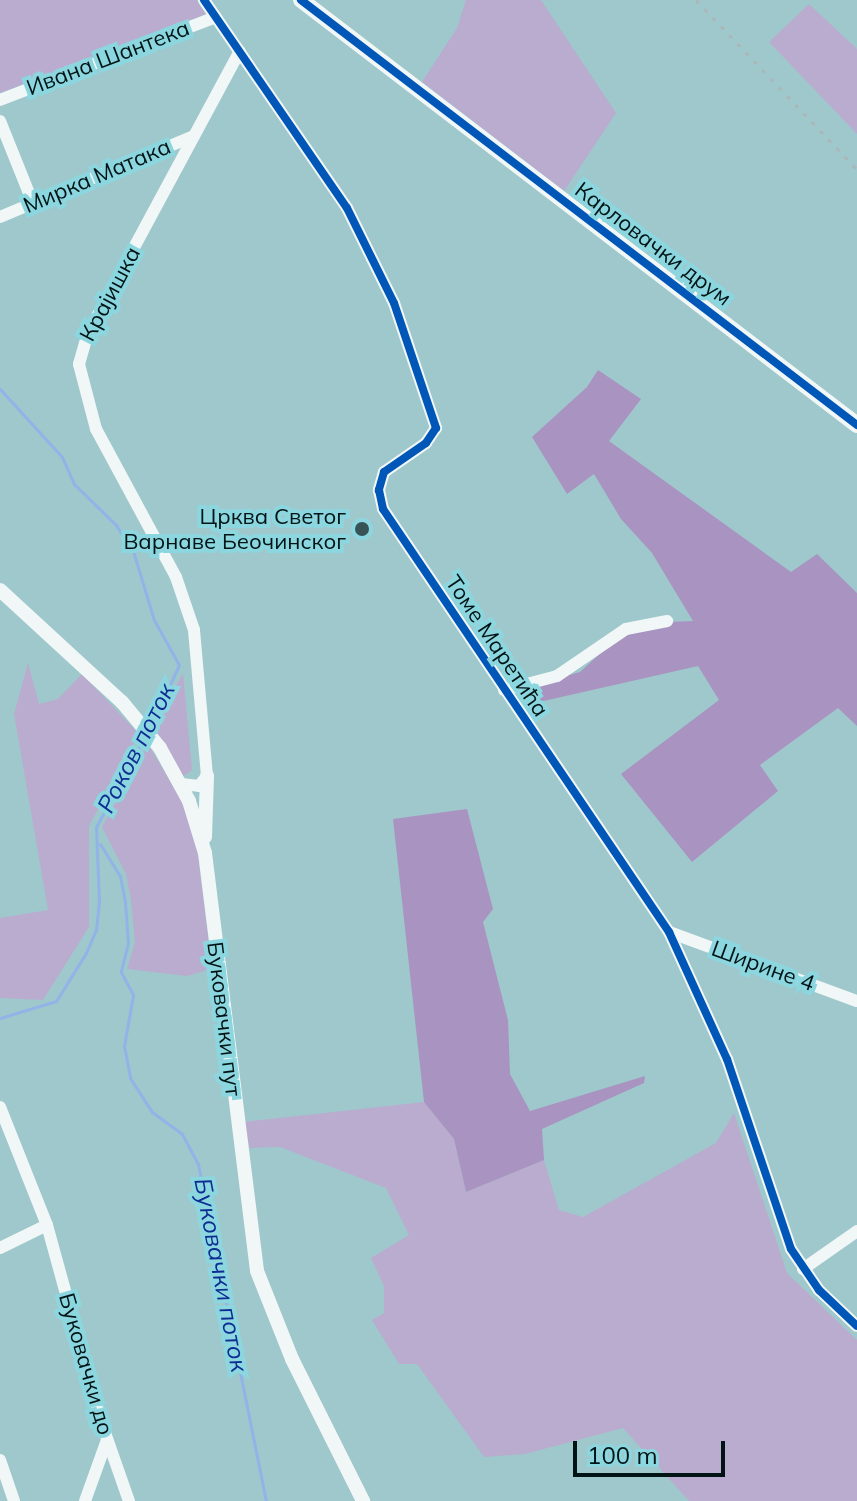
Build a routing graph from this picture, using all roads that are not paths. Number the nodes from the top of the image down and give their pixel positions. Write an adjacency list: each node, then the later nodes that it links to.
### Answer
1 (204, 0): 3 (street, Томе Маретића)
2 (301, 0): 10 (main road, Карловачки друм)
3 (216, 17): 4 (street, Томе Маретића); 5 (street, Ивана Шантека)
4 (240, 51): 7 (street, Крајишка); 13 (street, Томе Маретића)
5 (0, 100)
6 (0, 121): 8 (street)
7 (194, 136): 8 (street, Мирка Матака); 14 (street, Крајишка)
8 (33, 203): 9 (street, Мирка Матака)
9 (0, 217)
10 (857, 425)
11 (0, 590): 15 (street, Буковачки пут)
12 (667, 621): 13 (street)
13 (504, 690): 17 (street, Томе Маретића)
14 (207, 776): 15 (street); 16 (street)
15 (181, 784): 16 (street, Буковачки пут)
16 (205, 853): 30 (street, Буковачки пут)
17 (669, 932): 18 (street, Ширине 4); 23 (street, Томе Маретића)
18 (857, 1001)
19 (0, 1107): 20 (street, Буковачки до)
20 (47, 1225): 22 (street); 25 (street, Буковачки до)
21 (857, 1231): 23 (street)
22 (0, 1248)
23 (803, 1269): 24 (street, Томе Маретића)
24 (857, 1326)
25 (107, 1440): 28 (street); 29 (street, Буковачки до)
26 (0, 1460): 27 (street)
27 (8, 1495)
28 (85, 1501)
29 (129, 1501)
30 (363, 1501)

